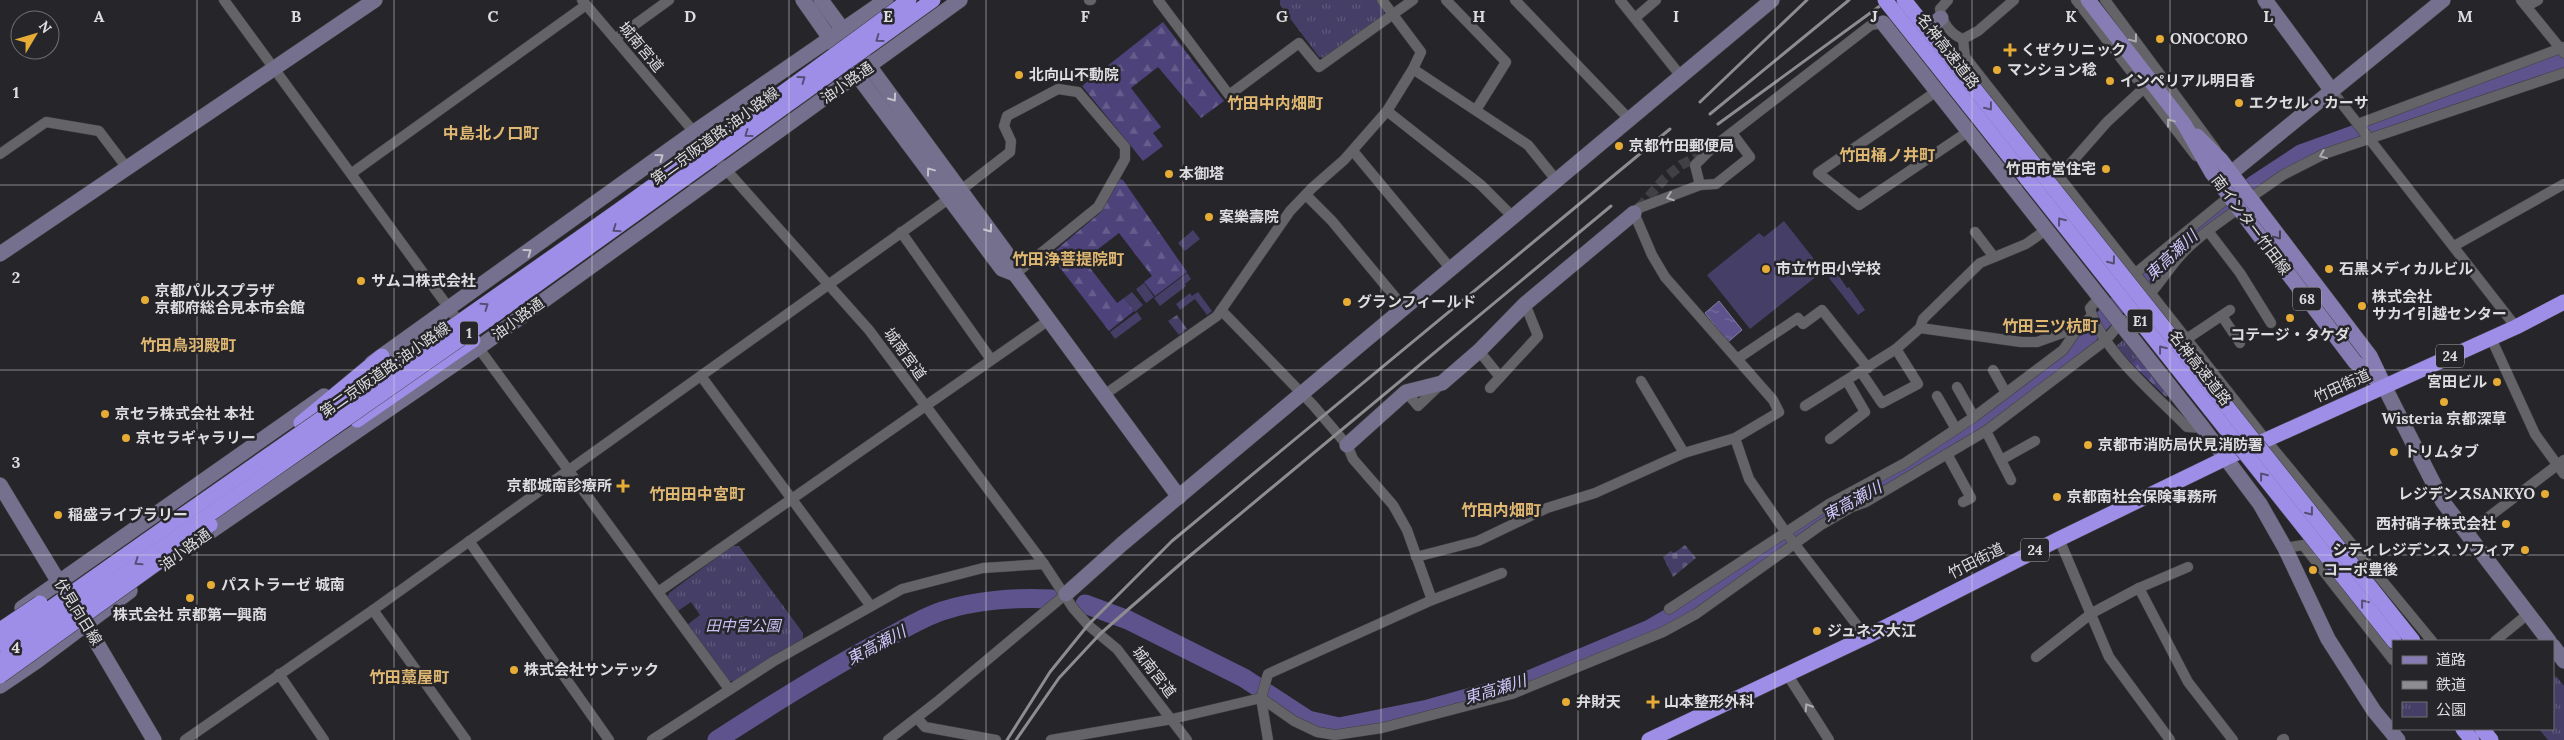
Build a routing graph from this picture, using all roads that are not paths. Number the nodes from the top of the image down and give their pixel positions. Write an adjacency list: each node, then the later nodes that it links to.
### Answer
1 (375, 0): 40 (street)
2 (669, 0): 35 (street)
3 (803, 0): 34 (street)
4 (821, 0): 34 (street)
5 (886, 0): 34 (street)
6 (909, 0): 176 (highway, 第二京阪道路;油小路線 / 1, one-way to 6, bridge)
7 (933, 0): 180 (highway, 第二京阪道路;油小路線 / 1, one-way to 180, bridge)
8 (960, 0): 39 (street, 油小路通)
9 (1158, 0): 30 (street)
10 (1382, 0): 30 (street)
11 (1413, 0): 30 (street)
12 (1446, 0): 48 (street)
13 (1515, 0): 50 (street)
14 (1620, 0): 31 (street)
15 (1656, 0): 31 (street)
16 (1772, 0): 43 (street)
17 (1885, 0): 171 (highway, 名神高速道路 / E1, one-way to 17, bridge)
18 (1904, 0): 172 (highway, 名神高速道路 / E1, one-way to 172, bridge)
19 (1948, 0): 32 (street)
20 (2014, 0): 36 (street)
21 (2076, 0): 45 (street)
22 (2088, 0): 51 (main road, 南インター竹田線 / 68)
23 (2105, 0): 59 (street, one-way to 59)
24 (2265, 0): 47 (street)
25 (2443, 0): 47 (street)
26 (2538, 0): 29 (street)
27 (228, 1): 40 (street)
28 (584, 3): 35 (street, 城南宮道); 62 (street)
29 (2524, 3): 38 (street)
30 (1392, 14): 41 (street)
31 (1635, 18): 43 (street)
32 (1941, 18): 36 (street); 37 (street)
33 (1883, 23): 37 (street); 55 (street)
34 (837, 34): 39 (street); 44 (street); 54 (street)
35 (615, 39): 54 (street, 城南宮道)
36 (1963, 39): 65 (street)
37 (1903, 48): 46 (street)
38 (2563, 50): 52 (street)
39 (870, 66): 44 (street, 油小路通); 69 (street, one-way to 69)
40 (274, 68): 60 (street); 62 (street)
41 (1414, 69): 48 (street); 49 (street)
42 (2564, 73): 56 (street)
43 (1680, 75): 50 (street)
44 (857, 76): 61 (street, 油小路通); 69 (street, one-way to 44)
45 (2144, 88): 63 (street, one-way to 45); 65 (street)
46 (1937, 91): 53 (street); 53 (street)
47 (2332, 91): 52 (street); 64 (street)
48 (1476, 110): 66 (street)
49 (1387, 111): 57 (street); 74 (street)
50 (1628, 119): 66 (street)
51 (2184, 124): 59 (main road, 南インター竹田線 / 68); 63 (main road, 南インター竹田線 / 68)
52 (2358, 124): 56 (street)
53 (1969, 131): 72 (street)
54 (694, 132): 61 (street, 城南宮道); 91 (street, one-way to 54)
55 (1732, 133): 68 (street); 68 (street)
56 (2369, 138): 71 (street, one-way to 71); 79 (street)
57 (1352, 151): 70 (street); 82 (street)
58 (0, 154): 60 (street)
59 (2221, 160): 64 (main road, 南インター竹田線 / 68)
60 (127, 168): 80 (street)
61 (726, 169): 85 (street, 城南宮道); 104 (street, 油小路通)
62 (352, 173): 91 (street)
63 (2212, 173): 71 (main road, 南インター竹田線 / 68)
64 (2231, 173): 71 (main road, 南インター竹田線 / 68)
65 (2060, 176): 72 (street); 84 (street)
66 (1556, 181): 74 (street)
67 (2564, 184): 79 (street)
68 (1700, 185): 73 (street, one-way to 73)
69 (955, 194): 77 (street); 83 (street); 83 (street)
70 (1306, 195): 90 (street); 92 (street)
71 (2239, 198): 76 (street); 84 (street); 117 (main road, 南インター竹田線 / 68)
72 (2031, 210): 75 (street)
73 (1637, 211): 89 (street); 109 (street)
74 (1513, 217): 82 (street)
75 (2046, 230): 81 (street); 87 (street)
76 (2208, 231): 86 (street); 96 (street)
77 (901, 232): 85 (street); 108 (street)
78 (1974, 232): 81 (street)
79 (2454, 246): 98 (street)
80 (0, 254)
81 (1994, 257): 99 (street)
82 (1451, 269): 90 (street)
83 (1015, 274): 94 (street)
84 (2138, 274): 86 (street); 87 (street)
85 (829, 284): 112 (street); 125 (street, 城南宮道)
86 (2151, 290): 95 (street); 101 (street)
87 (2102, 299): 93 (street); 95 (street)
88 (2564, 302): 98 (highway, 竹田街道 / 24)
89 (1525, 304): 106 (street); 113 (street)
90 (1404, 308): 122 (street)
91 (449, 309): 104 (street); 107 (street)
92 (1221, 310): 121 (street); 122 (street)
93 (2093, 317): 97 (street); 100 (street)
94 (1048, 320): 108 (street); 121 (street)
95 (2120, 323): 100 (street); 128 (street)
96 (2271, 323)
97 (2079, 327): 99 (street); 116 (street)
98 (2516, 327): 102 (highway, 竹田街道 / 24)
99 (1920, 328): 105 (street)
100 (2104, 336): 124 (street); 128 (street)
101 (2188, 338): 103 (street); 133 (street)
102 (2490, 338): 117 (highway, 竹田街道 / 24); 140 (street)
103 (2225, 341)
104 (476, 344): 141 (street); 168 (street, 油小路通); 184 (highway, bridge)
105 (1896, 349): 110 (street); 110 (street)
106 (1478, 351): 113 (street); 135 (street)
107 (382, 356): 157 (street); 169 (highway, bridge)
108 (990, 358): 125 (street)
109 (1737, 360): 110 (street); 131 (street)
110 (1865, 370): 115 (street)
111 (1993, 370): 120 (street)
112 (701, 376): 141 (street); 146 (street)
113 (1500, 377): 119 (street)
114 (1641, 381): 136 (street)
115 (1846, 381): 126 (street); 132 (street)
116 (2016, 385): 120 (street); 124 (street)
117 (2384, 386): 133 (highway, 竹田街道 / 24); 148 (street)
118 (1957, 387): 127 (street)
119 (1490, 388)
120 (2006, 393): 127 (street)
121 (1104, 394): 145 (street)
122 (1302, 394): 135 (street); 145 (street)
123 (1938, 396): 129 (street)
124 (2027, 399): 130 (street)
125 (924, 405): 146 (street); 154 (street, 城南宮道)
126 (1804, 406)
127 (1974, 417): 129 (street)
128 (2203, 428): 138 (street)
129 (1956, 429): 149 (street)
130 (1986, 430): 137 (street); 139 (street)
131 (1735, 438): 136 (street); 149 (street)
132 (1830, 439)
133 (2266, 440): 138 (highway, 竹田街道 / 24); 173 (street)
134 (2035, 442): 139 (street)
135 (1347, 445): 153 (street)
136 (1684, 454): 153 (street)
137 (1947, 454): 147 (street); 149 (street)
138 (2226, 458): 150 (highway, 竹田街道 / 24); 152 (street)
139 (2001, 460): 143 (street)
140 (2560, 462): 142 (street); 148 (street)
141 (569, 470): 151 (street); 159 (street)
142 (2564, 474)
143 (2011, 480)
144 (0, 485): 157 (street, 伏見向日線)
145 (1179, 497): 160 (street)
146 (792, 499): 159 (street); 162 (street)
147 (1963, 502)
148 (2466, 534): 166 (street)
149 (1790, 537): 163 (street); 170 (street); 187 (street)
150 (2059, 538): 165 (street); 170 (highway, 竹田街道 / 24)
151 (469, 541): 164 (street); 198 (street)
152 (2285, 548): 179 (street); 192 (street)
153 (1416, 557): 161 (street)
154 (1044, 564): 160 (street, 城南宮道); 162 (street)
155 (2188, 567): 158 (street)
156 (1502, 573): 161 (street)
157 (58, 581): 167 (street); 168 (street, 伏見向日線)
158 (2139, 588): 165 (street); 208 (street)
159 (658, 592): 186 (street)
160 (1066, 594): 188 (street); 189 (street, 城南宮道)
161 (1432, 600): 187 (street)
162 (870, 606): 186 (street)
163 (1669, 609)
164 (373, 610): 182 (street); 197 (street)
165 (2092, 614): 178 (street); 207 (street)
166 (2528, 614): 174 (street); 175 (street)
167 (0, 623)
168 (86, 624): 185 (street, 油小路通); 194 (street, 伏見向日線)
169 (0, 630)
170 (1866, 637): 183 (highway, 竹田街道 / 24)
171 (2393, 640)
172 (2412, 640)
173 (2431, 640)
174 (2496, 640)
175 (2548, 640)
176 (0, 644)
177 (2554, 647): 181 (street)
178 (2036, 657)
179 (2392, 659)
180 (0, 661)
181 (2564, 661)
182 (279, 674): 195 (street); 196 (street)
183 (1788, 674): 205 (highway, 竹田街道 / 24); 206 (street, one-way to 183)
184 (0, 676)
185 (0, 686)
186 (729, 689): 199 (street)
187 (1261, 697): 189 (street); 204 (street)
188 (916, 718): 193 (street); 200 (street)
189 (1172, 719): 202 (street); 203 (street, 城南宮道)
190 (2464, 730): 209 (highway)
191 (2483, 730): 210 (highway)
192 (2398, 737)
193 (983, 739): 201 (street)
194 (154, 740)
195 (185, 740)
196 (324, 740)
197 (466, 740)
198 (609, 740)
199 (652, 740)
200 (888, 740)
201 (996, 740)
202 (1051, 740)
203 (1187, 740)
204 (1268, 740)
205 (1649, 740)
206 (1829, 740)
207 (2170, 740)
208 (2233, 740)
209 (2472, 740)
210 (2491, 740)

